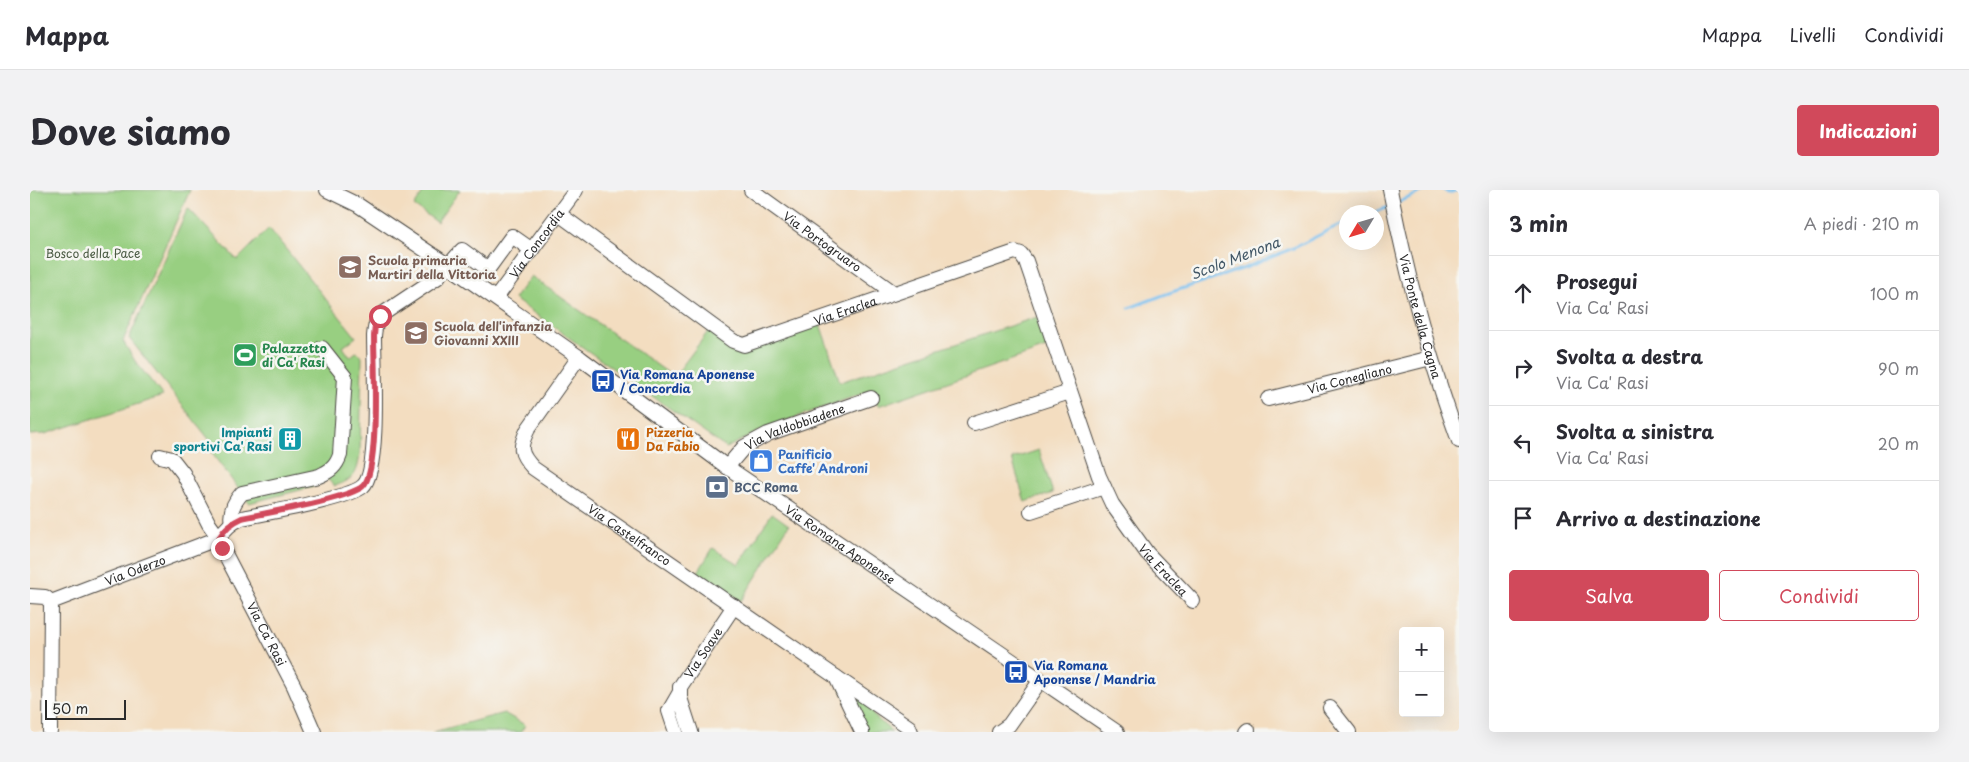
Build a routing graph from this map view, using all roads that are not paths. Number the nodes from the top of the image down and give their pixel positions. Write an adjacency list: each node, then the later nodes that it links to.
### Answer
1 (327, 190): 7 (street, Via Romana Aponense)
2 (576, 190): 5 (street, Via Concordia)
3 (751, 190): 8 (street, Via Portogruaro)
4 (1392, 201): 12 (street, Via Ponte della Cagna)
5 (558, 214): 6 (street, Via Concordia); 8 (street, Via Eraclea)
6 (532, 250): 7 (street); 9 (street, Via Concordia)
7 (447, 265): 9 (street, Via Romana Aponense); 22 (street)
8 (894, 293): 13 (street, Via Eraclea)
9 (496, 298): 11 (street, Via Romana Aponense)
10 (322, 348): 20 (street)
11 (579, 357): 19 (street, Via Romana Aponense); 29 (street, Via Castelfranco)
12 (1431, 358): 15 (street, Via Conegliano); 17 (street, Via Ponte della Cagna)
13 (1070, 392): 16 (street); 21 (street, Via Eraclea)
14 (871, 398): 19 (street, Via Valdobbiadene)
15 (1268, 399)
16 (974, 423)
17 (1459, 441)
18 (160, 456): 25 (street, Via Ca' Rasi)
19 (727, 467): 31 (street, Via Romana Aponense)
20 (319, 476): 22 (street); 24 (street)
21 (1104, 487): 23 (street); 27 (street, Via Eraclea)
22 (327, 499): 24 (street)
23 (1031, 511)
24 (232, 522): 25 (street)
25 (219, 538): 28 (street, Via Oderzo); 35 (street, Via Ca' Rasi)
26 (30, 596): 28 (street)
27 (1193, 601)
28 (51, 602): 34 (street)
29 (734, 606): 30 (street, Via Castelfranco); 32 (street, Via Soave)
30 (836, 677): 38 (street, Via Castelfranco); 39 (street, Via Castelfranco)
31 (1040, 681): 40 (street); 41 (street, Via Romana Aponense)
32 (680, 692): 36 (street); 37 (street, Via Soave)
33 (1330, 708): 42 (street)
34 (50, 732)
35 (314, 732)
36 (676, 732)
37 (691, 732)
38 (862, 732)
39 (911, 732)
40 (999, 732)
41 (1117, 732)
42 (1349, 732)

